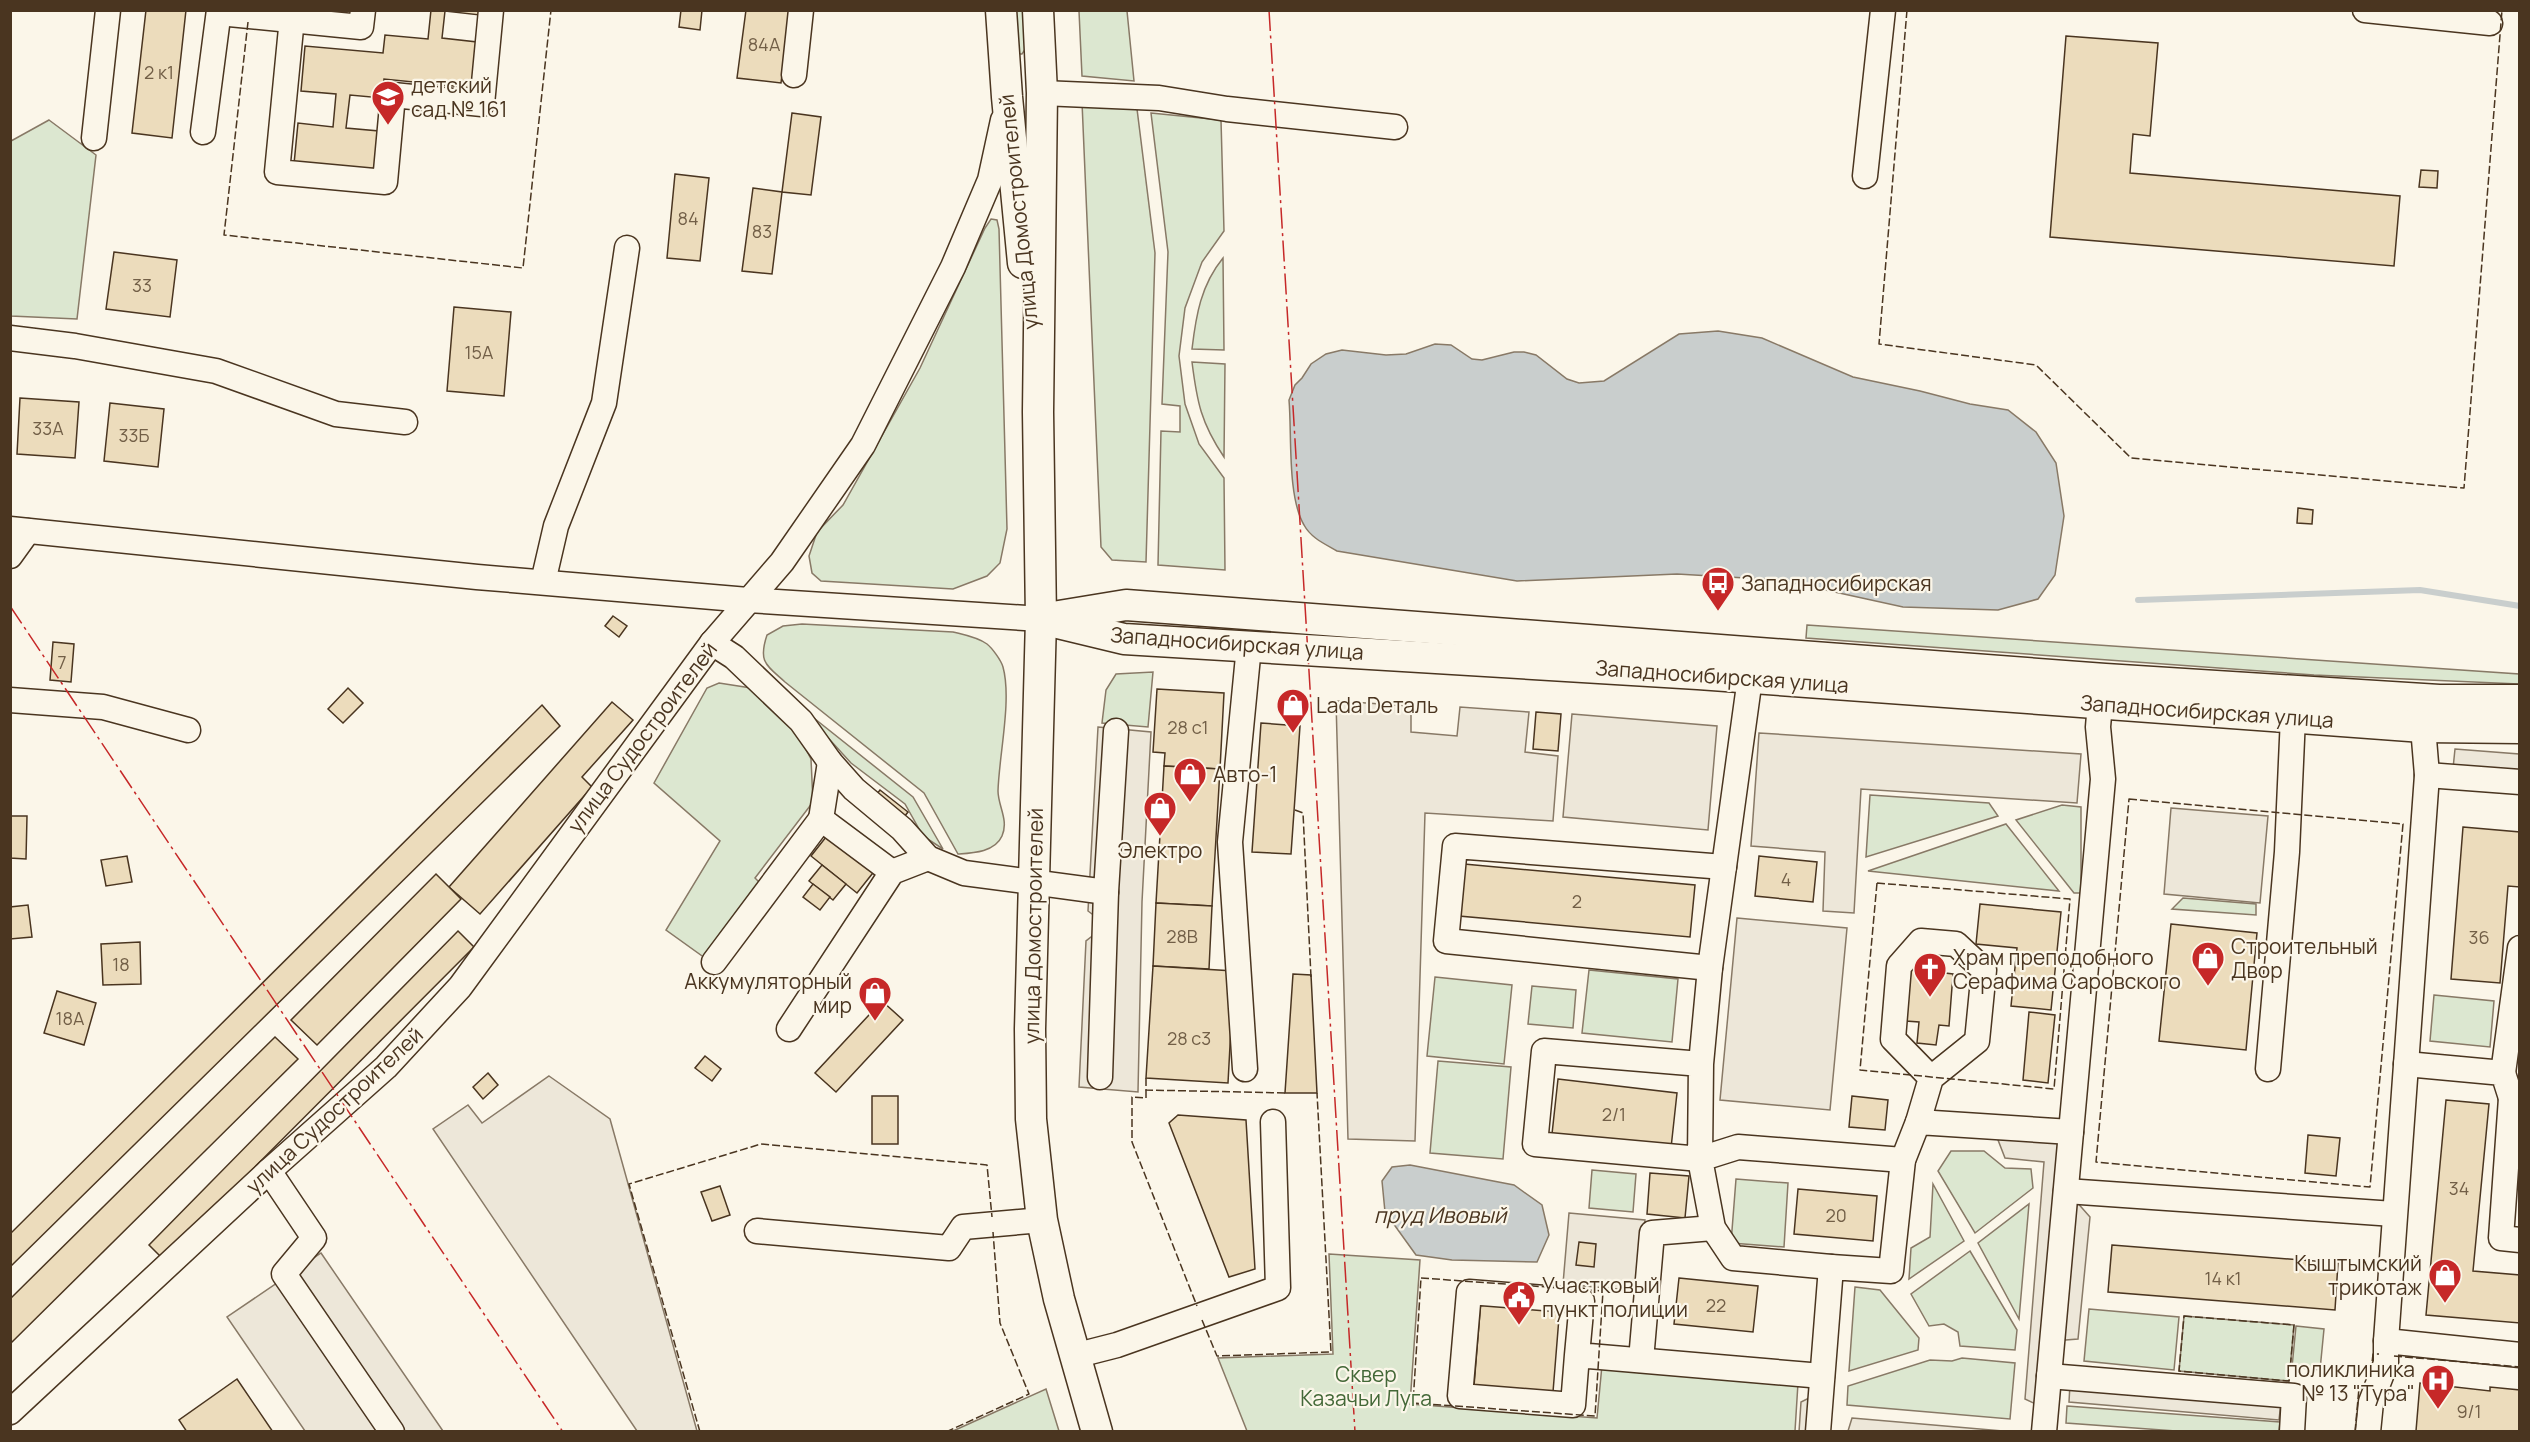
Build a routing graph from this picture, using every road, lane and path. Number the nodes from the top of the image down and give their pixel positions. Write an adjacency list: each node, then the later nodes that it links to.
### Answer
1 (108, 10): 17 (street)
2 (363, 10): 10 (street)
3 (491, 10): 10 (street)
4 (801, 10): 12 (street)
5 (1001, 10): 14 (main road, улица Домостроителей)
6 (1038, 10): 13 (main road, улица Домостроителей)
7 (1883, 10): 18 (street)
8 (2365, 10): 11 (street)
9 (219, 12): 10 (street); 16 (street)
10 (292, 18)
11 (2490, 23)
12 (794, 75)
13 (1042, 93): 15 (street); 21 (main road, улица Домостроителей)
14 (1007, 97): 21 (main road, улица Домостроителей); 26 (street, улица Судостроителей)
15 (1395, 127)
16 (203, 132)
17 (94, 138)
18 (1865, 176)
19 (627, 248): 25 (street)
20 (10, 338): 22 (street)
21 (1038, 412): 27 (main road, улица Домостроителей)
22 (405, 422)
23 (19, 530): 24 (street); 25 (street)
24 (10, 556)
25 (543, 582): 26 (street)
26 (748, 600): 27 (street); 28 (street, улица Судостроителей)
27 (1041, 619): 29 (main road, Западносибирская улица); 32 (main road, Западносибирская улица); 46 (main road, улица Домостроителей)
28 (712, 643): 39 (street); 65 (street, улица Судостроителей)
29 (1249, 646): 30 (main road, Западносибирская улица); 54 (street)
30 (1750, 678): 33 (main road, Западносибирская улица); 44 (street)
31 (10, 700): 37 (street)
32 (2520, 700)
33 (2100, 703): 34 (main road, Западносибирская улица); 62 (street)
34 (2293, 717): 35 (main road, Западносибирская улица); 55 (street)
35 (2423, 727): 36 (main road, Западносибирская улица); 40 (street)
36 (2520, 728)
37 (188, 730)
38 (1116, 731): 47 (street)
39 (830, 762): 42 (street); 43 (street)
40 (2427, 775): 41 (street); 53 (street)
41 (2520, 782)
42 (821, 819): 45 (street); 49 (street)
43 (928, 858): 45 (street); 46 (street)
44 (1724, 867): 50 (street); 50 (street)
45 (892, 872): 51 (street)
46 (1033, 884): 47 (street); 68 (main road, улица Домостроителей)
47 (1106, 892): 57 (street)
48 (2520, 948): 56 (street)
49 (714, 962)
50 (1710, 968): 52 (street)
51 (789, 1029)
52 (1701, 1064): 63 (street); 63 (street)
53 (2406, 1064): 56 (street); 67 (street)
54 (1245, 1069)
55 (2268, 1069)
56 (2503, 1073): 59 (street)
57 (1100, 1077)
58 (1931, 1078): 58 (street); 61 (street)
59 (2516, 1098): 71 (street)
60 (1273, 1122): 76 (street)
61 (1918, 1122): 62 (street); 64 (street)
62 (2071, 1132): 66 (street)
63 (1700, 1159): 64 (street); 69 (street)
64 (1903, 1160): 72 (street)
65 (269, 1171): 80 (street, улица Судостроителей); 81 (street)
66 (2067, 1191): 67 (street); 79 (street)
67 (2394, 1214): 73 (street)
68 (1042, 1220): 70 (street); 76 (main road, улица Домостроителей)
69 (1713, 1228): 72 (street); 77 (street)
70 (757, 1231)
71 (2520, 1240)
72 (1831, 1267): 78 (street)
73 (2386, 1341): 75 (street); 86 (street)
74 (1577, 1355): 74 (street); 77 (street)
75 (2520, 1355)
76 (1074, 1356): 82 (main road, улица Домостроителей)
77 (1641, 1360): 78 (street)
78 (1822, 1376): 83 (street)
79 (2049, 1376): 84 (street); 85 (street)
80 (10, 1413)
81 (392, 1431)
82 (1097, 1431)
83 (1818, 1431)
84 (2044, 1431)
85 (2292, 1431)
86 (2368, 1431)

